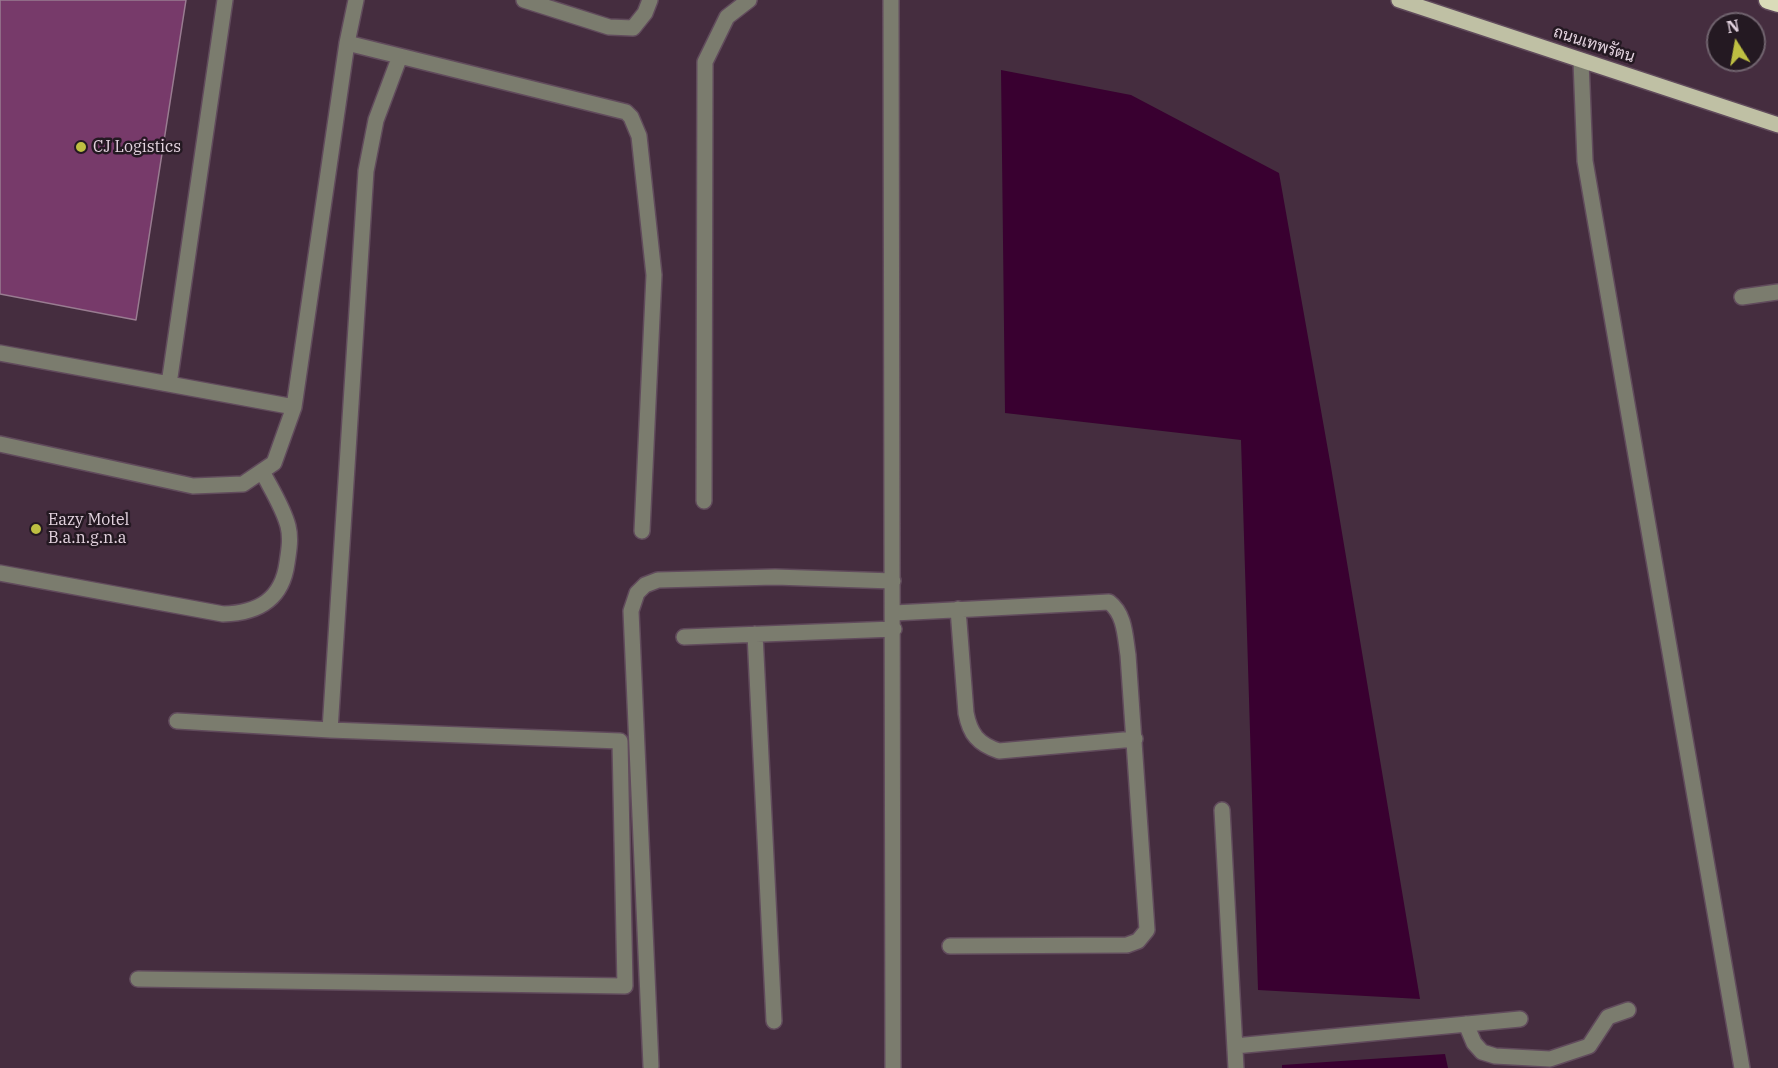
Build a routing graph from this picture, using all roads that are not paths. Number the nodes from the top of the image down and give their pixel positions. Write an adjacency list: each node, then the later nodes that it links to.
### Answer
1 (225, 0): 17 (street)
2 (356, 0): 10 (street)
3 (524, 0): 4 (street)
4 (650, 0)
5 (749, 0): 21 (street)
6 (891, 0): 24 (street)
7 (1399, 0): 12 (main road, ถนนเทพรัตน)
8 (1768, 0): 9 (highway)
9 (1778, 3)
10 (347, 43): 11 (street); 18 (street)
11 (400, 56): 22 (street); 31 (street)
12 (1581, 61): 13 (main road, ถนนเทพรัตน); 44 (street)
13 (1778, 125)
14 (1778, 292): 15 (street)
15 (1742, 297)
16 (0, 353): 17 (street)
17 (169, 384): 18 (street)
18 (294, 407): 20 (street)
19 (0, 444): 20 (street)
20 (262, 471): 23 (street)
21 (704, 501)
22 (642, 531)
23 (0, 573)
24 (894, 581): 26 (street); 41 (street)
25 (958, 609): 26 (street); 32 (street); 32 (street)
26 (894, 613): 27 (street)
27 (894, 630): 28 (street); 42 (street)
28 (755, 634): 29 (street); 38 (street)
29 (684, 637)
30 (177, 720): 31 (street)
31 (330, 730): 35 (street)
32 (1135, 740): 34 (street)
33 (1222, 810): 40 (street)
34 (950, 946)
35 (138, 979)
36 (1628, 1010): 39 (street)
37 (1520, 1019): 39 (street)
38 (774, 1021)
39 (1466, 1024): 40 (street)
40 (1235, 1046): 43 (street)
41 (651, 1066)
42 (893, 1068)
43 (1236, 1068)
44 (1742, 1068)

